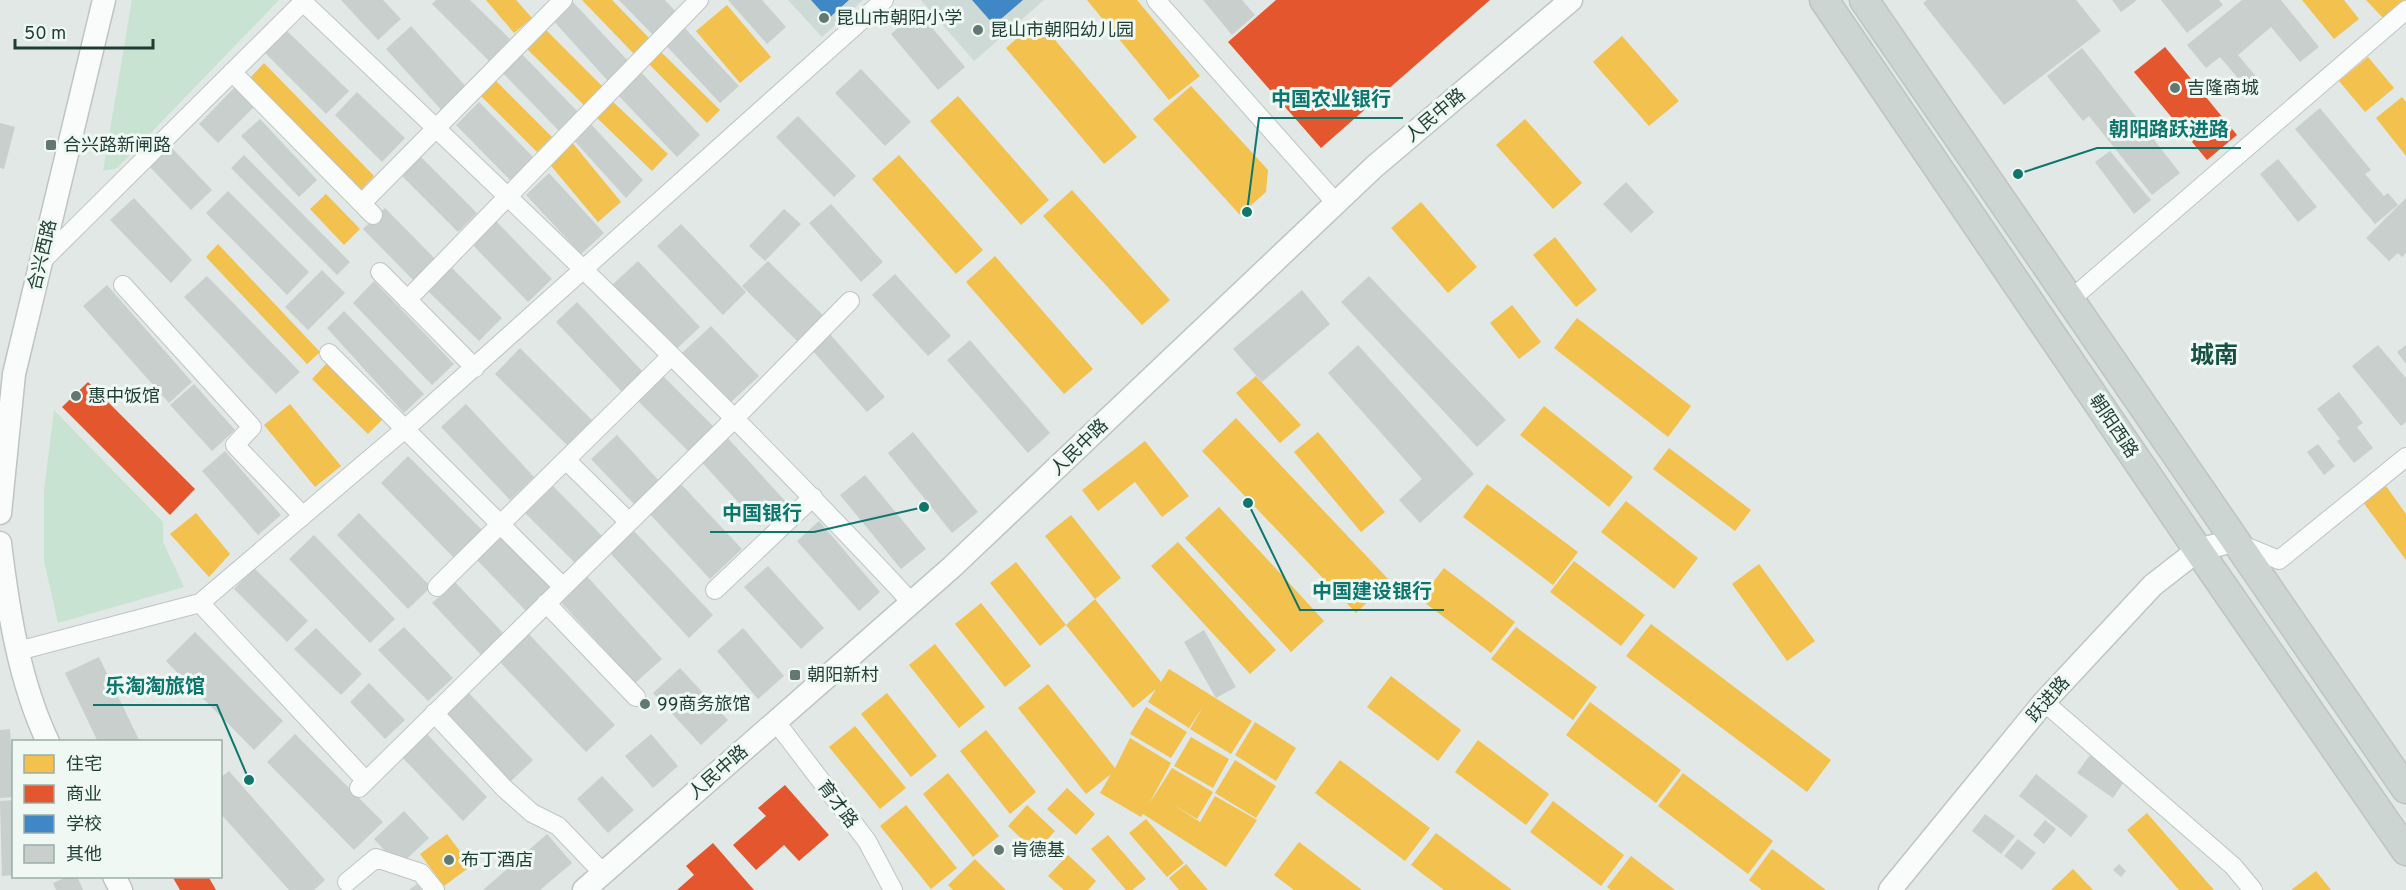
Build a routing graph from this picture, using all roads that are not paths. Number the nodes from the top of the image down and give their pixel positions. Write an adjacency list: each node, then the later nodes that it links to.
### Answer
1 (104, 0): 14 (street, 合兴西路)
2 (563, 0): 11 (street)
3 (699, 0): 12 (street)
4 (884, 0): 15 (street)
5 (1156, 0): 13 (street)
6 (1570, 0): 13 (street, 人民中路)
7 (1824, 0): 35 (main road, 朝阳西路)
8 (1863, 0): 19 (main road, 朝阳西路)
9 (2406, 10): 19 (street)
10 (232, 72): 11 (street); 11 (street); 14 (street)
11 (437, 130): 12 (street)
12 (507, 197): 15 (street); 18 (street)
13 (1336, 203): 41 (street, 人民中路)
14 (41, 262): 29 (street, 合兴西路)
15 (584, 271): 22 (street); 23 (street)
16 (380, 272): 18 (street)
17 (123, 285): 30 (street)
18 (407, 300): 23 (street)
19 (2070, 300): 33 (main road, 朝阳西路)
20 (850, 301): 24 (street)
21 (329, 353): 25 (street)
22 (670, 357): 24 (street); 27 (street)
23 (475, 368): 25 (street)
24 (734, 419): 28 (street); 31 (street)
25 (405, 429): 30 (street); 32 (street)
26 (2406, 457): 33 (street)
27 (566, 460): 31 (street); 32 (street)
28 (813, 497): 38 (street); 41 (street)
29 (0, 513)
30 (303, 516): 39 (street)
31 (629, 522): 37 (street)
32 (501, 525): 36 (street); 37 (street)
33 (2233, 541): 35 (street, 跃进路); 48 (main road, 朝阳西路)
34 (0, 543): 42 (street)
35 (2198, 550): 44 (street, 跃进路); 49 (main road, 朝阳西路)
36 (437, 587)
37 (563, 587): 40 (street)
38 (715, 590)
39 (200, 603): 42 (street); 45 (street)
40 (546, 603): 43 (street); 45 (street)
41 (912, 603): 46 (street, 人民中路)
42 (18, 651): 47 (street)
43 (636, 697)
44 (2044, 702): 55 (street, 跃进路); 56 (street)
45 (434, 712): 50 (street)
46 (776, 722): 50 (street, 人民中路); 54 (street, 育才路)
47 (48, 740)
48 (2406, 789)
49 (2406, 851)
50 (603, 873): 53 (street, 人民中路)
51 (347, 882): 52 (street)
52 (435, 890)
53 (584, 890)
54 (893, 890)
55 (1890, 890)
56 (2253, 890)

